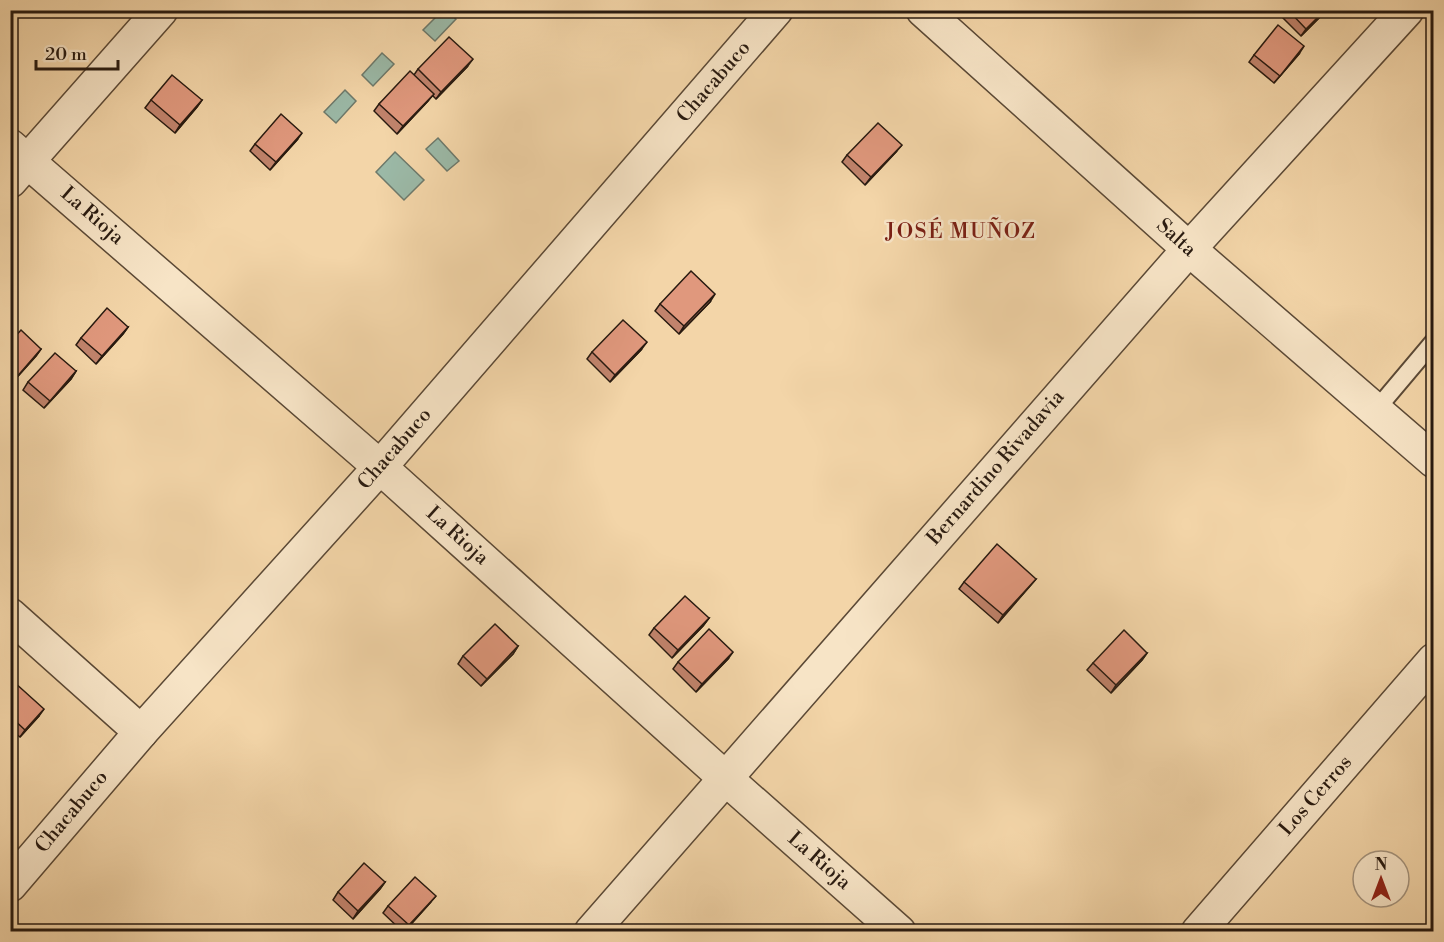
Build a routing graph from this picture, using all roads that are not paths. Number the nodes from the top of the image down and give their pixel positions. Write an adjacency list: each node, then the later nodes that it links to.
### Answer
1 (161, 10): 5 (street)
2 (776, 10): 10 (street, Chacabuco)
3 (923, 10): 6 (street, Salta)
4 (1407, 10): 6 (street, Bernardino Rivadavia)
5 (16, 162): 10 (street, La Rioja)
6 (1189, 249): 8 (street, Salta); 14 (street, Bernardino Rivadavia)
7 (1434, 341): 8 (lane)
8 (1376, 411): 9 (street, Salta)
9 (1434, 461)
10 (380, 467): 13 (street, Chacabuco); 14 (street, La Rioja)
11 (10, 615): 13 (street)
12 (1434, 660): 18 (street, Los Cerros)
13 (141, 732): 15 (street, Chacabuco)
14 (724, 777): 16 (street, Bernardino Rivadavia); 17 (street, La Rioja)
15 (10, 885)
16 (591, 932)
17 (899, 932)
18 (1198, 932)

